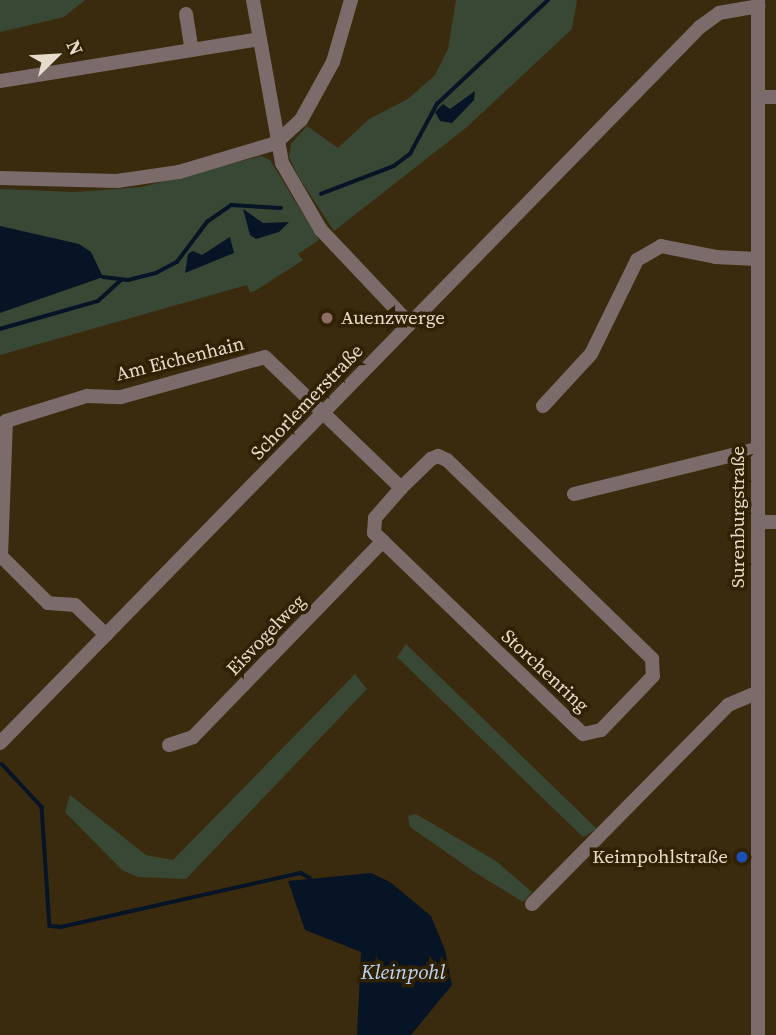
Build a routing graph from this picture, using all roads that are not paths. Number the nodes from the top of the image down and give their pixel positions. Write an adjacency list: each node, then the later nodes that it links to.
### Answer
1 (253, 0): 7 (street)
2 (351, 0): 12 (street)
3 (724, 0): 6 (street, Schorlemerstraße)
4 (758, 3): 6 (street, Schorlemerstraße); 10 (street, Surenburgstraße)
5 (186, 14): 8 (street)
6 (700, 27): 15 (street, Schorlemerstraße)
7 (260, 38): 8 (street); 12 (street)
8 (192, 50): 9 (street)
9 (0, 81)
10 (758, 97): 11 (street); 14 (street, Surenburgstraße)
11 (776, 97)
12 (276, 143): 13 (street); 15 (street)
13 (0, 178)
14 (757, 258): 16 (street); 18 (street, Surenburgstraße)
15 (410, 324): 17 (street, Schorlemerstraße)
16 (542, 406)
17 (324, 414): 19 (street); 24 (street, Schorlemerstraße); 24 (street, Am Eichenhain)
18 (757, 449): 20 (street); 21 (street, Surenburgstraße)
19 (401, 488): 23 (street, Storchenring); 23 (street, Storchenring)
20 (575, 494)
21 (758, 522): 22 (street); 25 (street, Surenburgstraße)
22 (776, 522)
23 (383, 541): 27 (street, Eisvogelweg)
24 (106, 635): 26 (street, Schorlemerstraße)
25 (756, 693): 28 (street); 29 (street, Surenburgstraße)
26 (0, 743)
27 (169, 745)
28 (532, 904)
29 (758, 1035)

